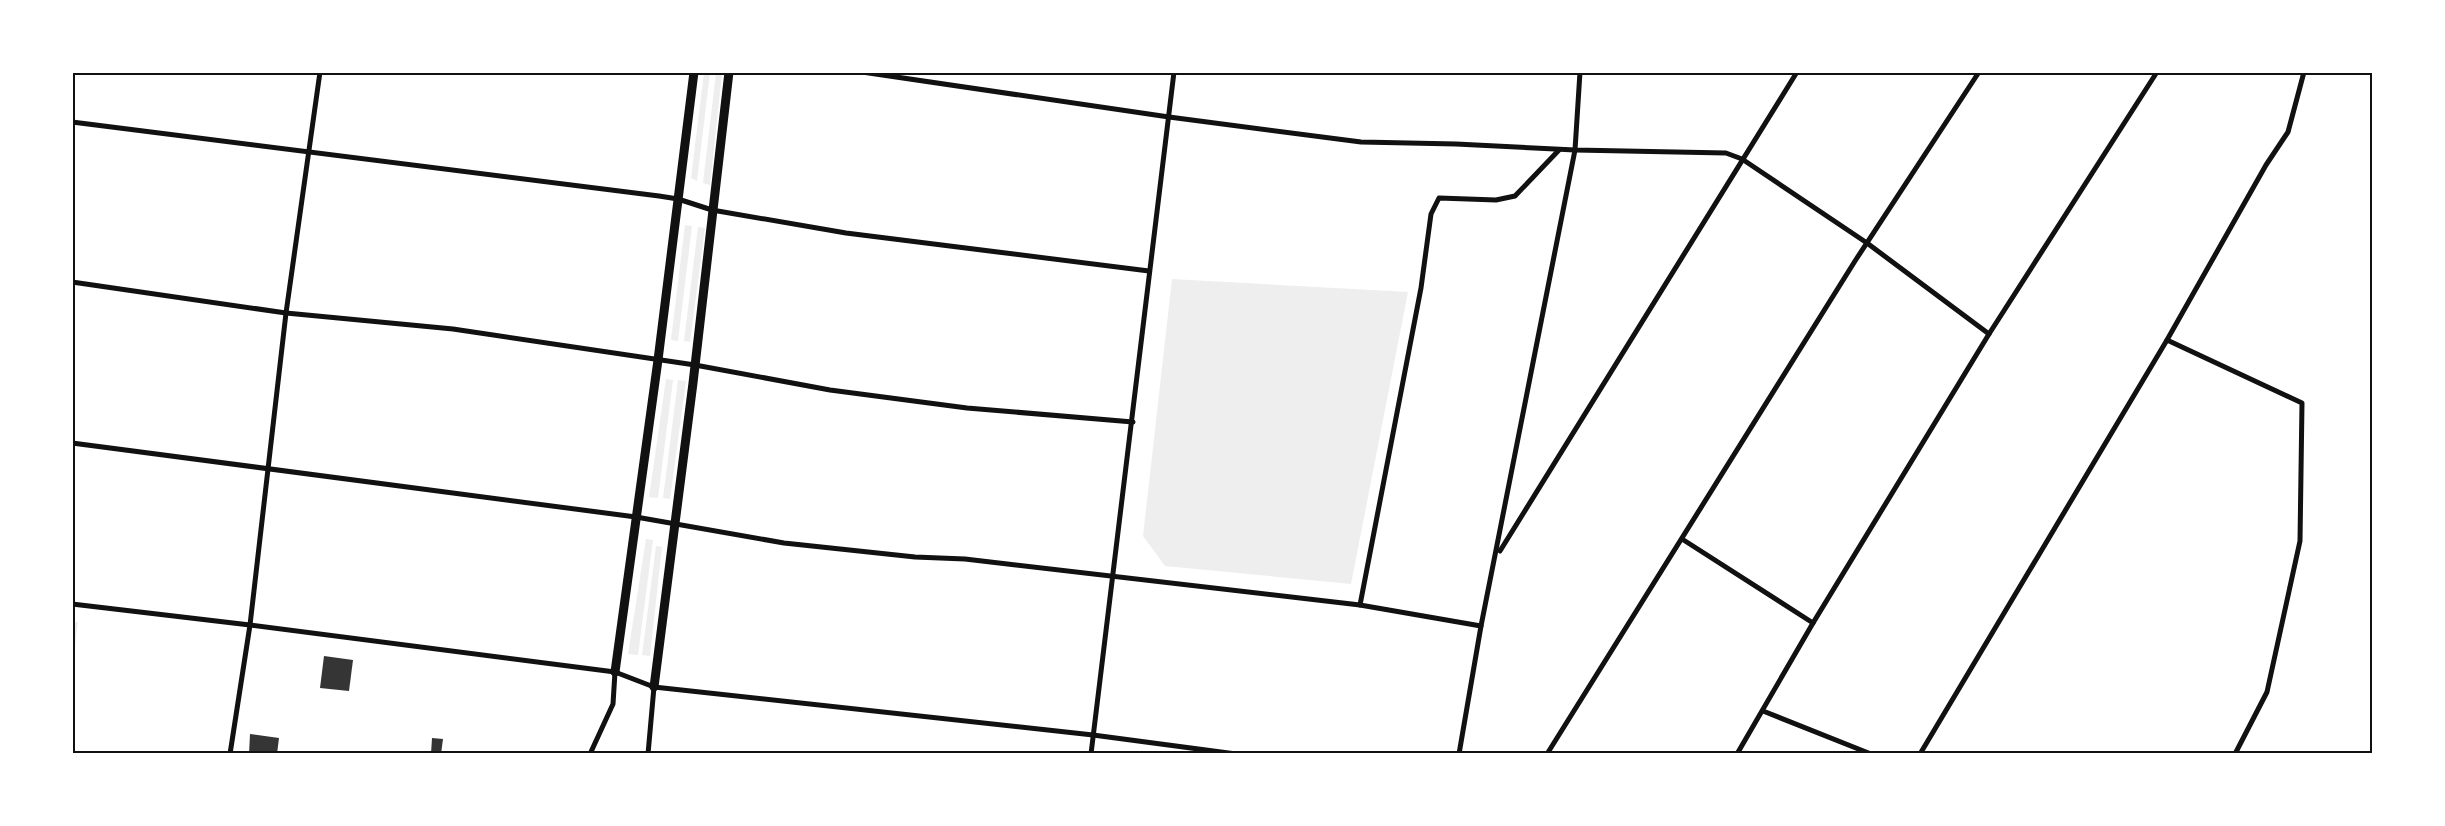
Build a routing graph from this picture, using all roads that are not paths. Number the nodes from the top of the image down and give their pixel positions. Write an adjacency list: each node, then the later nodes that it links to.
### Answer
1 (320, 72): 15 (street)
2 (694, 72): 17 (street)
3 (730, 72): 18 (street)
4 (862, 72): 11 (street)
5 (1174, 72): 11 (street)
6 (1580, 72): 14 (street)
7 (1797, 72): 16 (street)
8 (1979, 72): 19 (street)
9 (2158, 72): 23 (street)
10 (2304, 72): 24 (street)
11 (1169, 117): 13 (street); 20 (street)
12 (72, 122): 15 (street)
13 (1559, 150): 14 (street); 36 (street)
14 (1575, 150): 16 (street); 33 (street)
15 (308, 153): 17 (street); 22 (street)
16 (1742, 159): 19 (street); 33 (street)
17 (678, 199): 18 (street); 25 (street)
18 (712, 210): 20 (street); 26 (street)
19 (1867, 243): 23 (street); 32 (street)
20 (1149, 271): 27 (street)
21 (72, 282): 22 (street)
22 (286, 313): 25 (street); 29 (street)
23 (1989, 334): 37 (street)
24 (2167, 340): 53 (street); 54 (street)
25 (658, 360): 26 (street); 30 (street)
26 (695, 365): 27 (street); 31 (street)
27 (1133, 422): 34 (street)
28 (72, 443): 29 (street)
29 (267, 470): 30 (street); 38 (street)
30 (636, 517): 31 (street); 40 (street)
31 (675, 524): 34 (street); 41 (street)
32 (1682, 539): 37 (street); 50 (street)
33 (1497, 556): 39 (street)
34 (1113, 576): 36 (street); 43 (street)
35 (72, 604): 38 (street)
36 (1360, 605): 39 (street)
37 (1813, 623): 42 (street)
38 (250, 625): 40 (street); 44 (street)
39 (1482, 626): 49 (street)
40 (615, 672): 41 (street); 45 (street)
41 (654, 688): 43 (street); 46 (street)
42 (1762, 711): 51 (street); 52 (street)
43 (1093, 735): 47 (street); 48 (street)
44 (230, 754)
45 (590, 754)
46 (648, 754)
47 (1091, 754)
48 (1236, 754)
49 (1459, 754)
50 (1547, 754)
51 (1736, 754)
52 (1871, 754)
53 (1920, 754)
54 (2235, 754)

